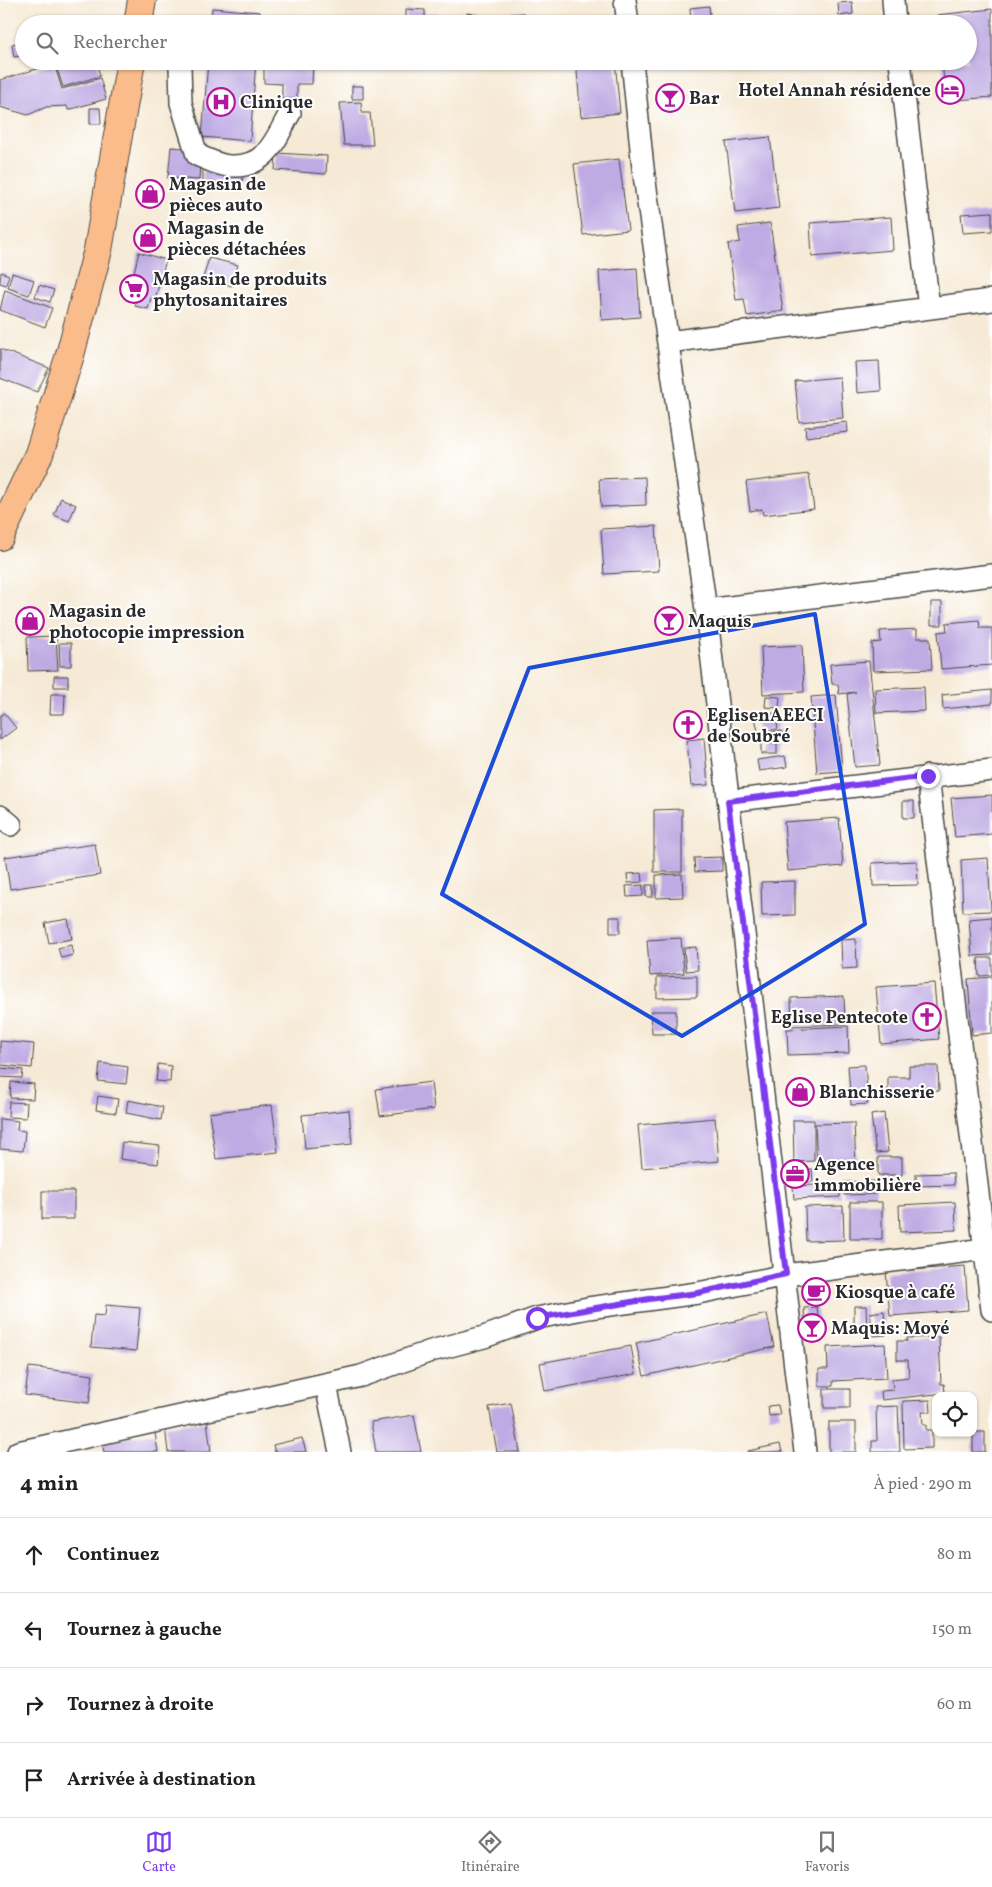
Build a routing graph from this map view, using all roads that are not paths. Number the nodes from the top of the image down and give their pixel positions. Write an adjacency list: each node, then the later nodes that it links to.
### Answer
1 (142, 0): 4 (main road)
2 (625, 0): 5 (street)
3 (892, 0): 6 (street)
4 (140, 15)
5 (627, 15)
6 (894, 15)
7 (129, 70): 15 (main road)
8 (180, 70): 11 (street)
9 (633, 70): 14 (street)
10 (901, 70): 13 (street)
11 (290, 113)
12 (992, 300): 13 (street)
13 (929, 308): 14 (street)
14 (668, 342): 17 (street)
15 (0, 536)
16 (992, 575): 17 (street)
17 (706, 610): 20 (street)
18 (992, 770): 19 (street)
19 (928, 776): 20 (street); 21 (street)
20 (728, 801): 22 (street)
21 (988, 1248): 22 (street); 23 (street)
22 (786, 1274): 24 (street); 28 (street)
23 (992, 1310)
24 (326, 1385): 25 (street); 27 (street)
25 (80, 1445): 26 (street)
26 (18, 1452)
27 (340, 1452)
28 (805, 1452)

